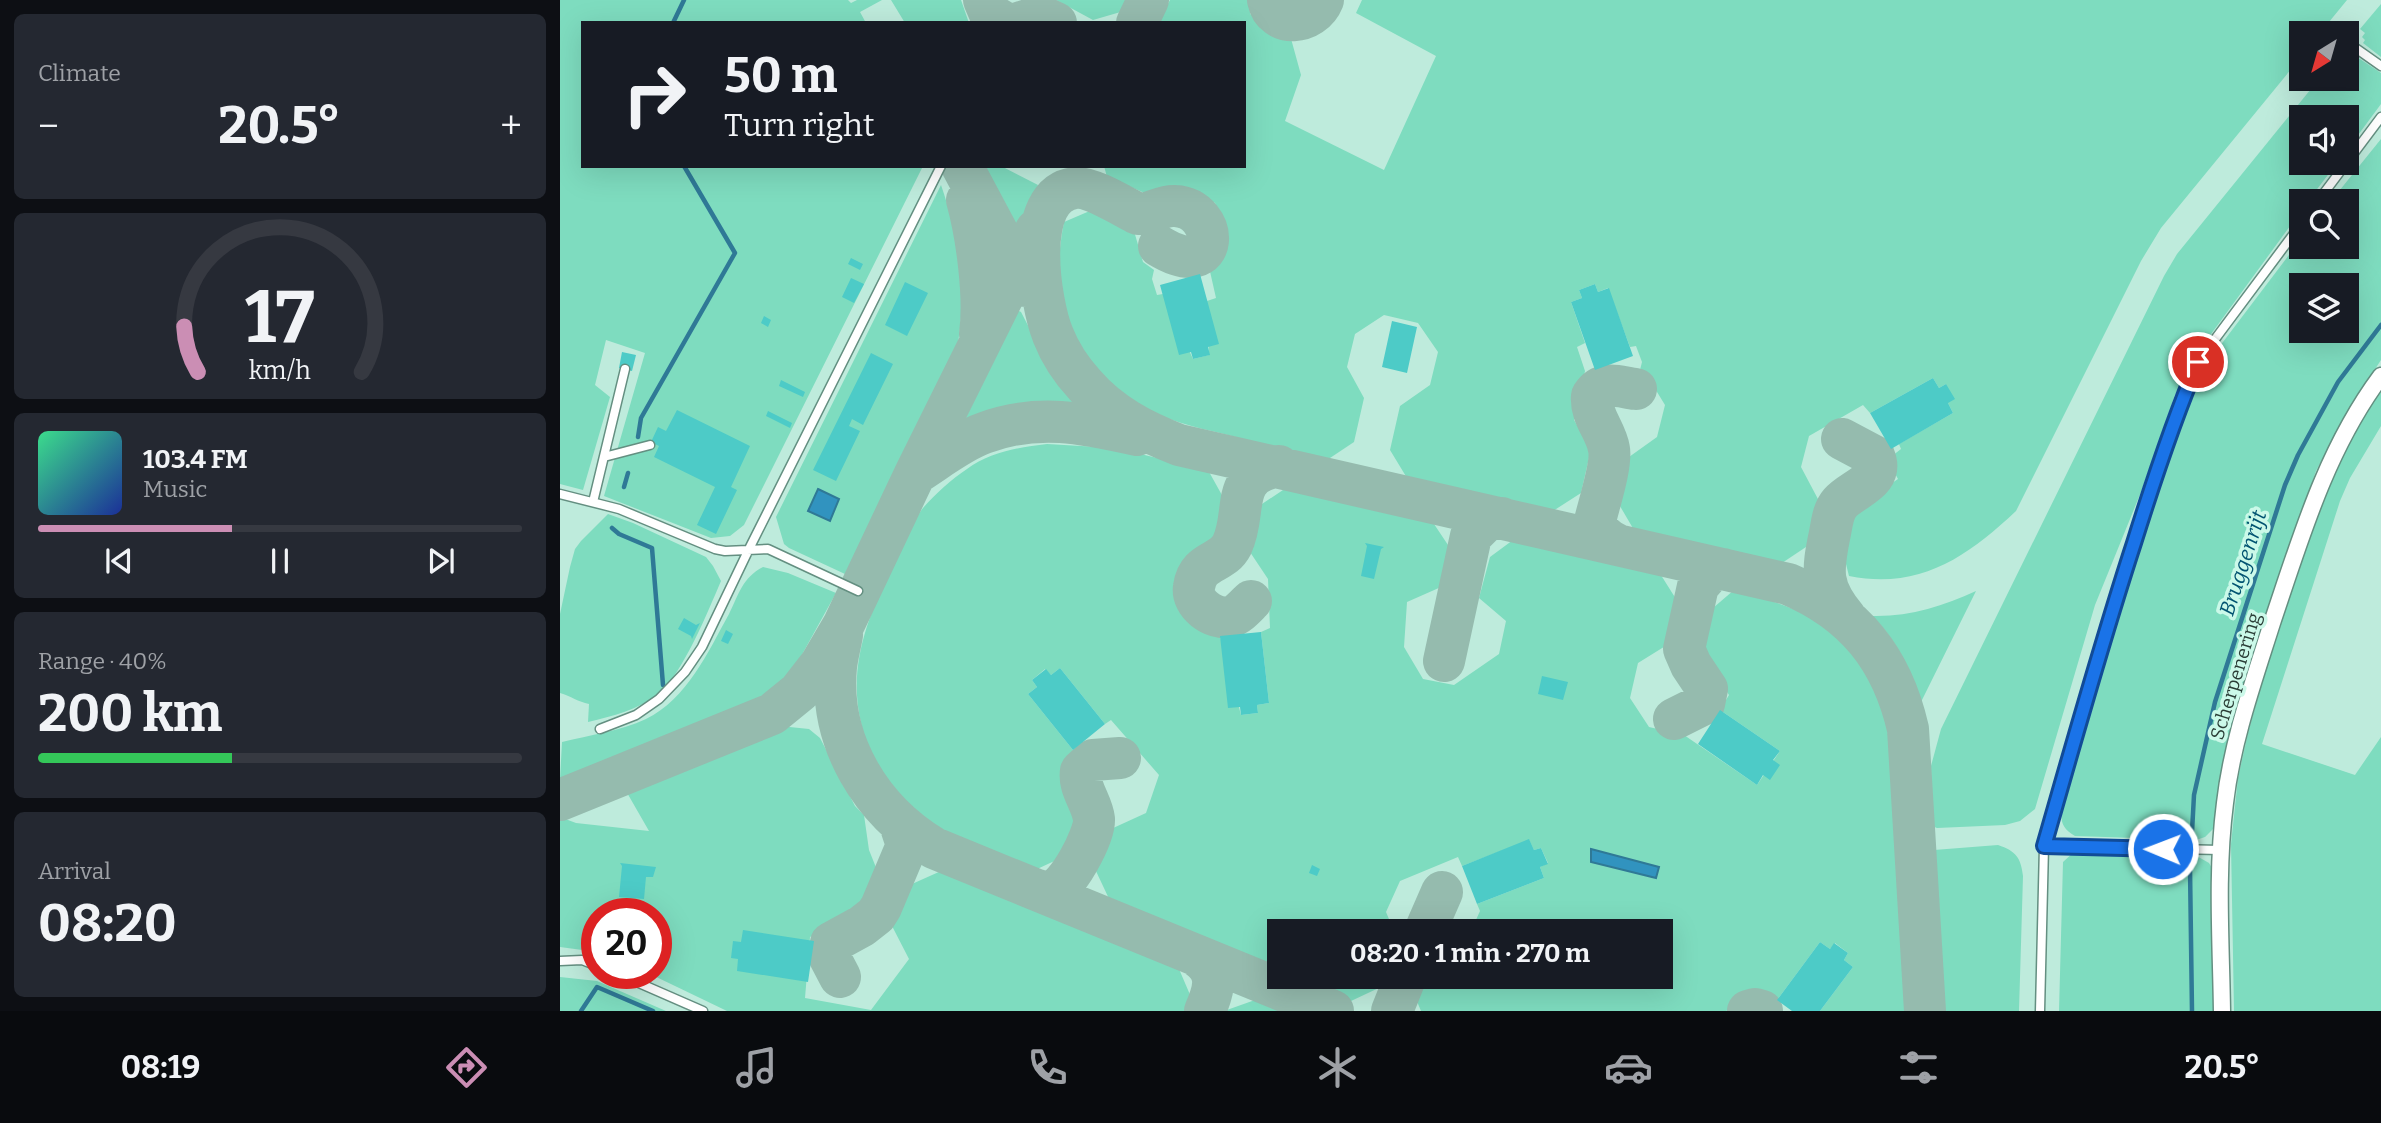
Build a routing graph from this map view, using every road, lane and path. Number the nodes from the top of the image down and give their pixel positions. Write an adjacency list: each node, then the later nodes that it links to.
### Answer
1 (2359, 50): 2 (lane)
2 (2381, 66)
3 (2381, 117): 5 (lane)
4 (941, 168): 13 (lane)
5 (2327, 189)
6 (2289, 240): 16 (lane)
7 (625, 369): 10 (lane)
8 (2381, 376): 17 (street, Scherpenering)
9 (650, 445): 10 (lane)
10 (604, 457): 12 (lane)
11 (560, 494): 12 (lane)
12 (593, 502): 13 (lane)
13 (749, 549): 14 (lane); 15 (lane)
14 (858, 591)
15 (600, 729)
16 (2044, 846): 17 (lane); 22 (lane)
17 (2220, 850): 23 (street, Scherpenering)
18 (581, 960): 19 (lane)
19 (560, 961)
20 (653, 989): 21 (lane)
21 (703, 1011)
22 (2040, 1011)
23 (2222, 1011)

